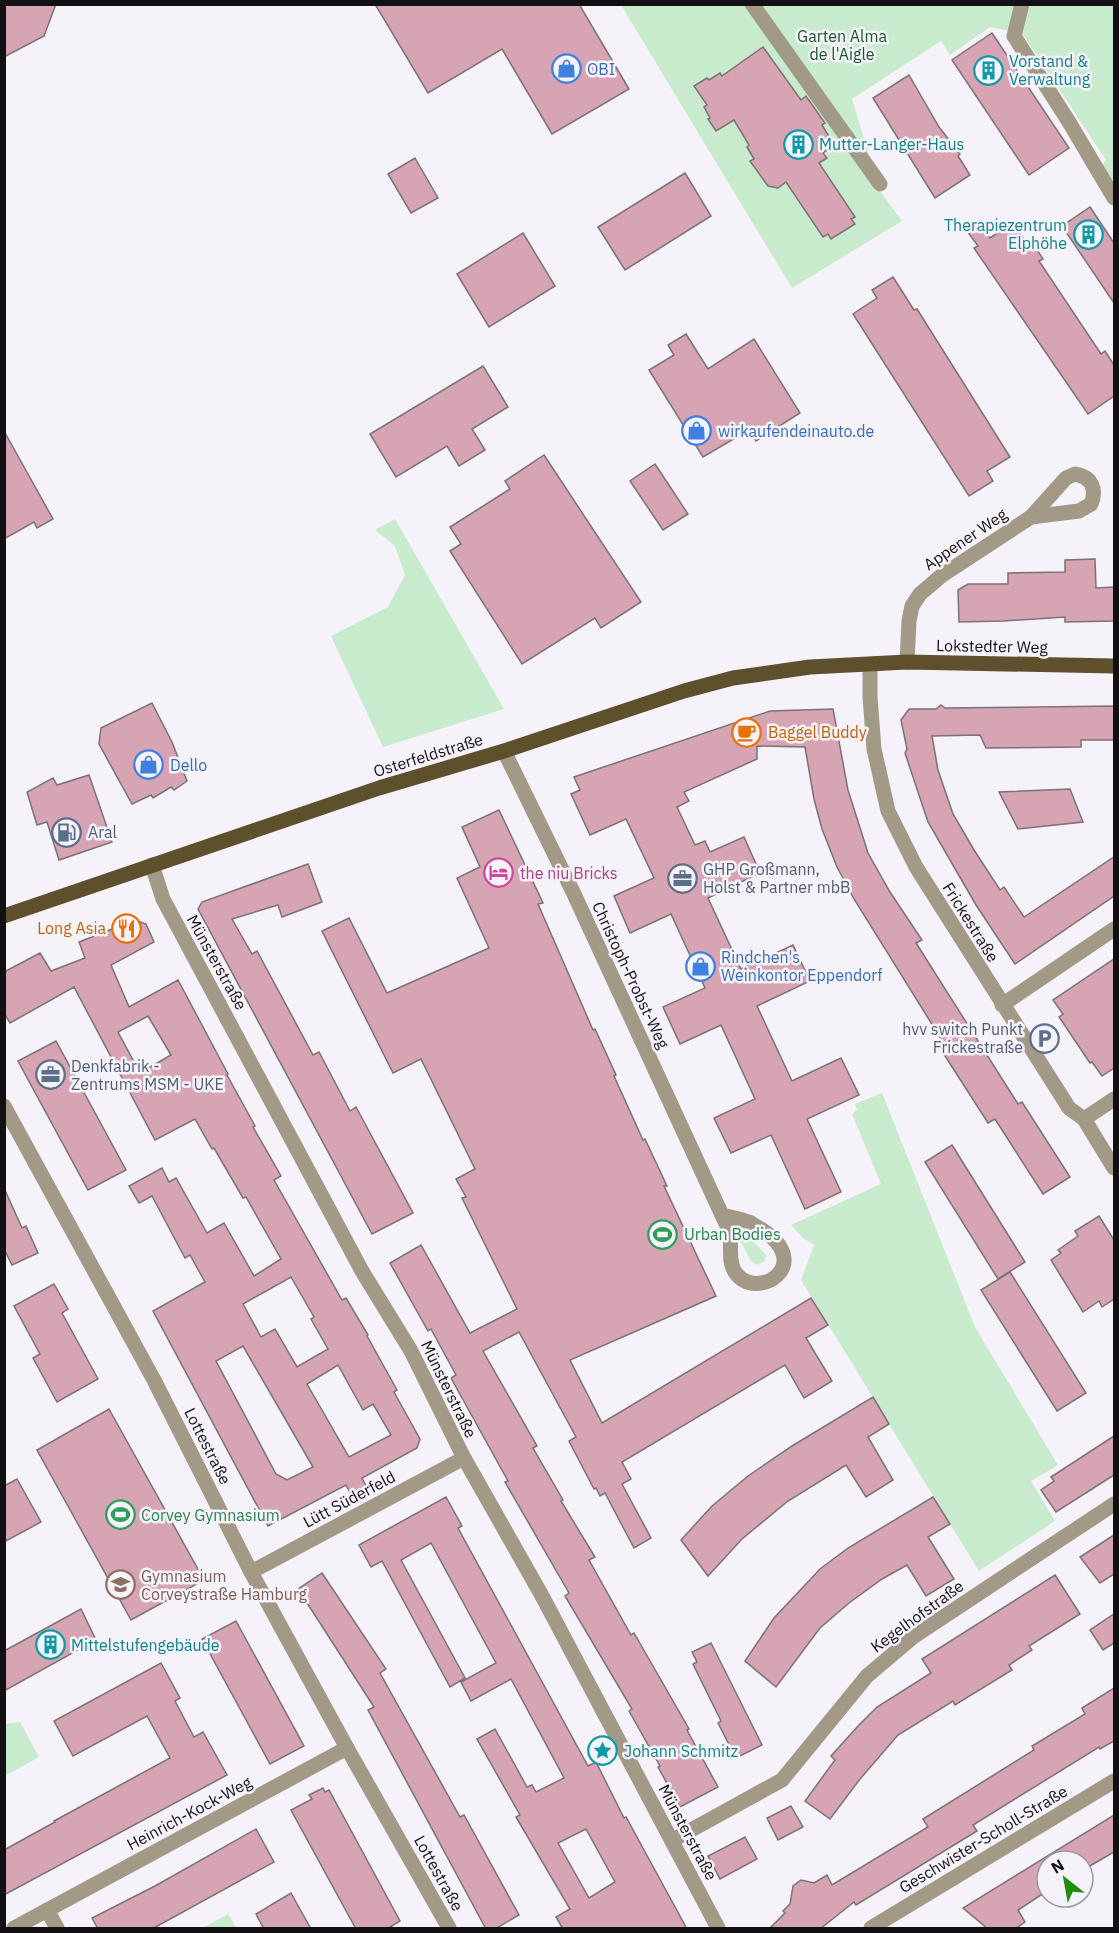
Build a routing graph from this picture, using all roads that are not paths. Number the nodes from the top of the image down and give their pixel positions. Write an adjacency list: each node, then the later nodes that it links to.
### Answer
1 (752, 4): 3 (street)
2 (1022, 4): 4 (street)
3 (880, 184)
4 (1114, 198)
5 (1031, 517): 6 (street, Appener Weg)
6 (907, 662): 7 (main road, Lokstedter Weg); 8 (main road, Lokstedter Weg)
7 (870, 665): 9 (main road, Osterfeldstraße); 13 (street, Frickestraße)
8 (1114, 666)
9 (504, 751): 10 (main road, Osterfeldstraße); 18 (street, Christoph-Probst-Weg)
10 (152, 865): 11 (main road, Osterfeldstraße); 19 (street, Münsterstraße)
11 (4, 916)
12 (1114, 929): 13 (street)
13 (1002, 1005): 16 (street, Frickestraße)
14 (1114, 1099): 16 (street)
15 (4, 1106): 21 (street, Lottestraße)
16 (1084, 1119): 17 (street, Frickestraße)
17 (1114, 1168)
18 (722, 1215): 18 (street, Christoph-Probst-Weg)
19 (464, 1458): 21 (street, Lütt Süderfeld); 24 (street, Münsterstraße)
20 (1114, 1504): 24 (street, Kegelhofstraße)
21 (252, 1572): 22 (street, Lottestraße)
22 (347, 1748): 25 (street, Heinrich-Kock-Weg); 28 (street, Lottestraße)
23 (1114, 1781): 30 (street, Geschwister-Scholl-Straße)
24 (673, 1840): 29 (street, Münsterstraße)
25 (47, 1910): 26 (street, Heinrich-Kock-Weg); 27 (street)
26 (14, 1929)
27 (57, 1929)
28 (449, 1929)
29 (718, 1929)
30 (871, 1929)

